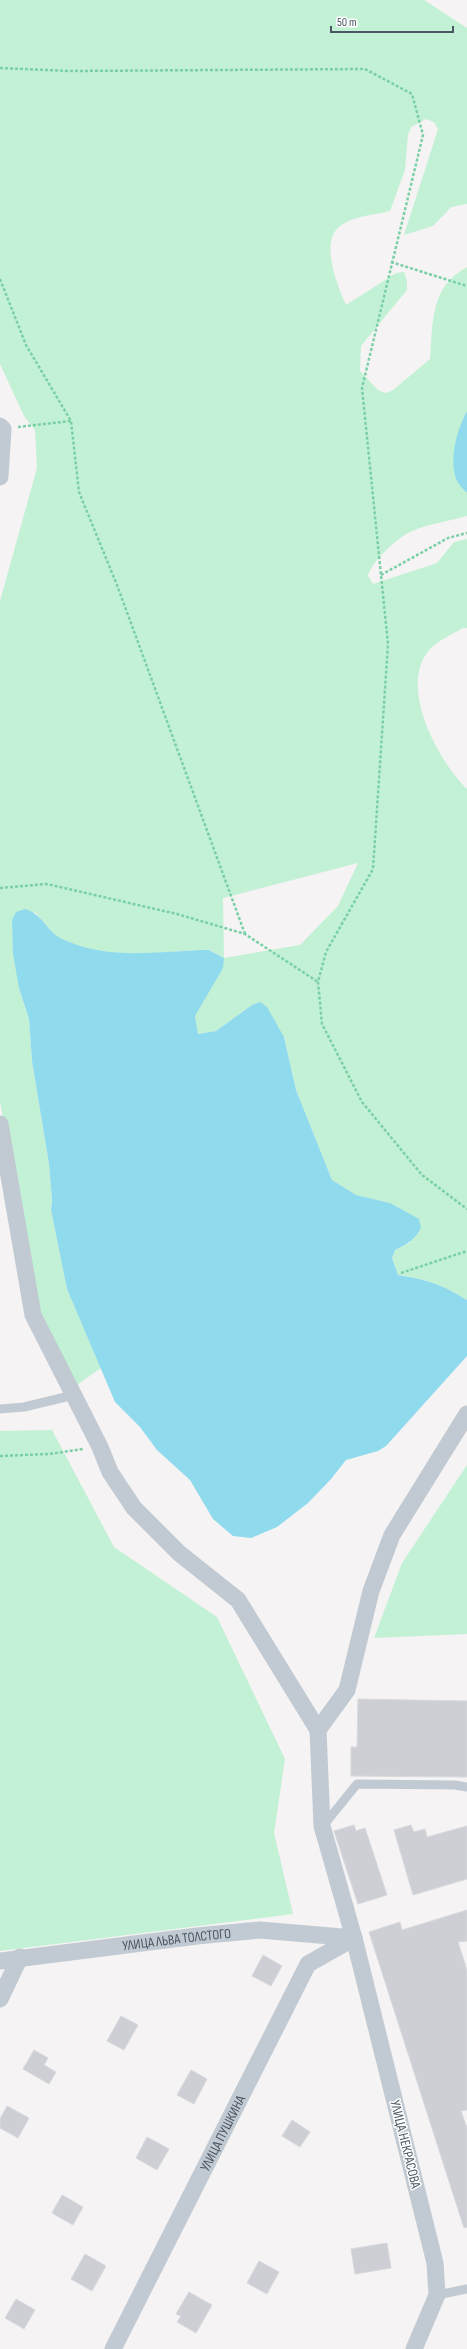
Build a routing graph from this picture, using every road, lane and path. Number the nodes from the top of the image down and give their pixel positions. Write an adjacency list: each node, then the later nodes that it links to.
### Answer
1 (0, 68): 2 (path)
2 (391, 262): 4 (path); 9 (path)
3 (0, 279): 5 (path)
4 (467, 286)
5 (71, 421): 6 (path); 11 (path)
6 (1, 427): 7 (street)
7 (0, 477)
8 (467, 533): 9 (path)
9 (381, 575): 12 (path)
10 (0, 888): 11 (path)
11 (245, 934): 12 (path)
12 (318, 982): 14 (path)
13 (1, 1130): 17 (street)
14 (467, 1209)
15 (467, 1251): 16 (path)
16 (401, 1273)
17 (74, 1395): 18 (lane); 20 (street)
18 (0, 1409)
19 (467, 1414): 22 (street)
20 (100, 1447): 21 (path); 22 (street)
21 (0, 1456)
22 (318, 1730): 24 (street, УЛИЦА НЕКРАСОВА)
23 (467, 1787): 24 (lane)
24 (322, 1826): 25 (street, УЛИЦА НЕКРАСОВА)
25 (354, 1938): 26 (street, УЛИЦА ЛЬВА ТОЛСТОГО); 30 (street, УЛИЦА НЕКРАСОВА); 31 (street, УЛИЦА ПУШКИНА)
26 (20, 1957): 27 (street, УЛИЦА ЛЬВА ТОЛСТОГО); 28 (street)
27 (0, 1961)
28 (0, 1999)
29 (467, 2289): 30 (lane)
30 (436, 2295): 32 (street, УЛИЦА НЕКРАСОВА)
31 (113, 2349)
32 (414, 2349)

